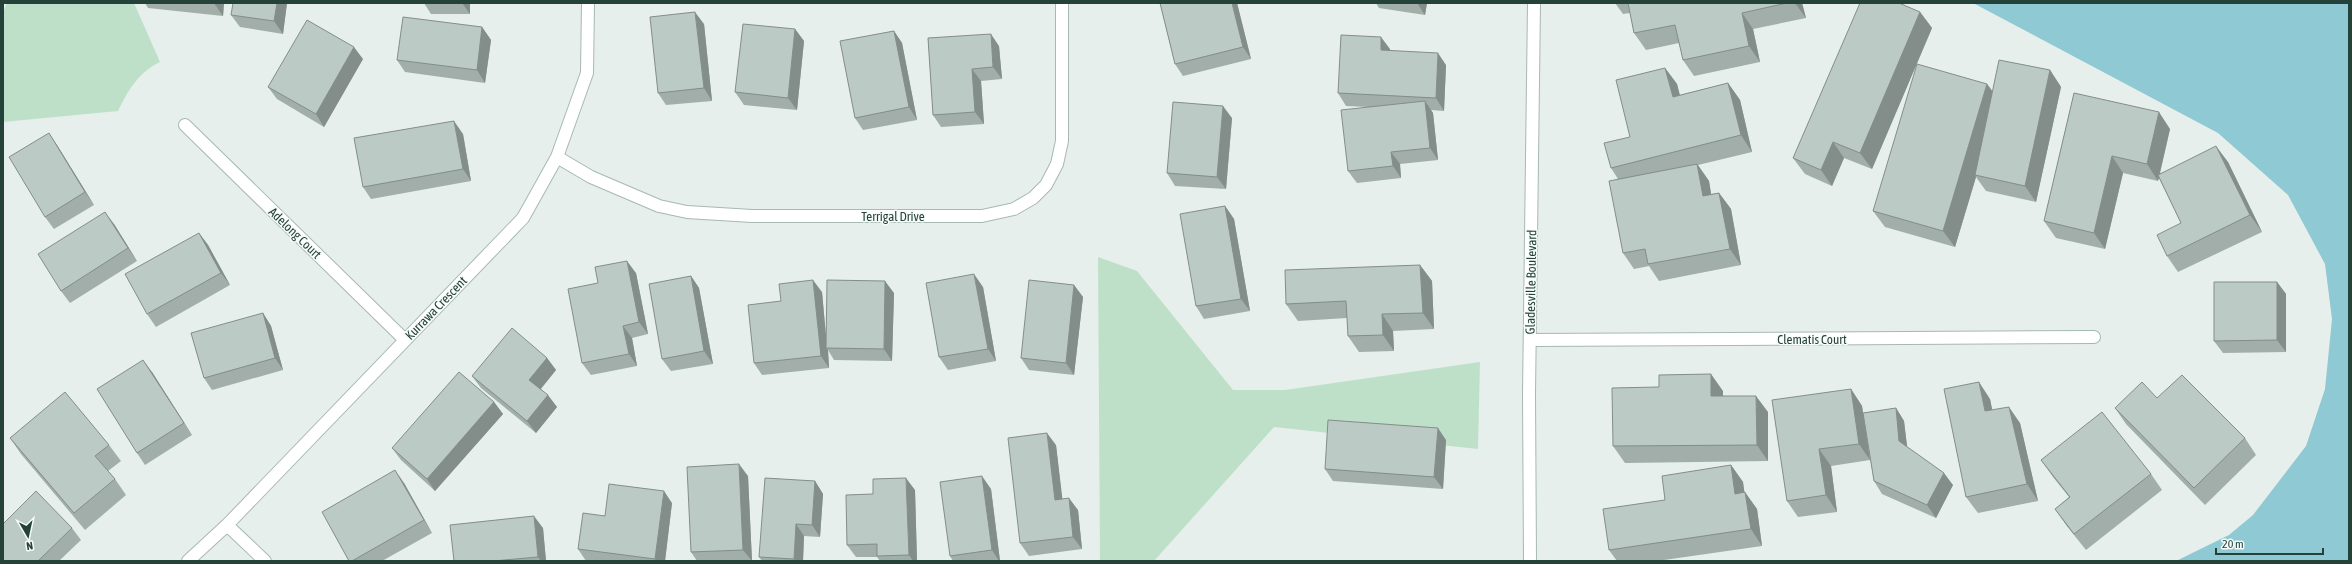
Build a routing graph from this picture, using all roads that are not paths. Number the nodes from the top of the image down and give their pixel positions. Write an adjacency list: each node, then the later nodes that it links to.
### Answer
1 (588, 3): 5 (street, Kurrawa Crescent)
2 (1062, 3): 5 (street, Terrigal Drive)
3 (1534, 3): 8 (street, Gladesville Boulevard)
4 (185, 125): 7 (street, Adelong Court)
5 (557, 157): 7 (street, Kurrawa Crescent)
6 (2094, 337): 8 (street, Clematis Court)
7 (405, 340): 9 (street, Kurrawa Crescent)
8 (1531, 340): 12 (street, Gladesville Boulevard)
9 (227, 525): 10 (street, Kurrawa Crescent); 11 (street)
10 (188, 561)
11 (265, 561)
12 (1530, 561)

